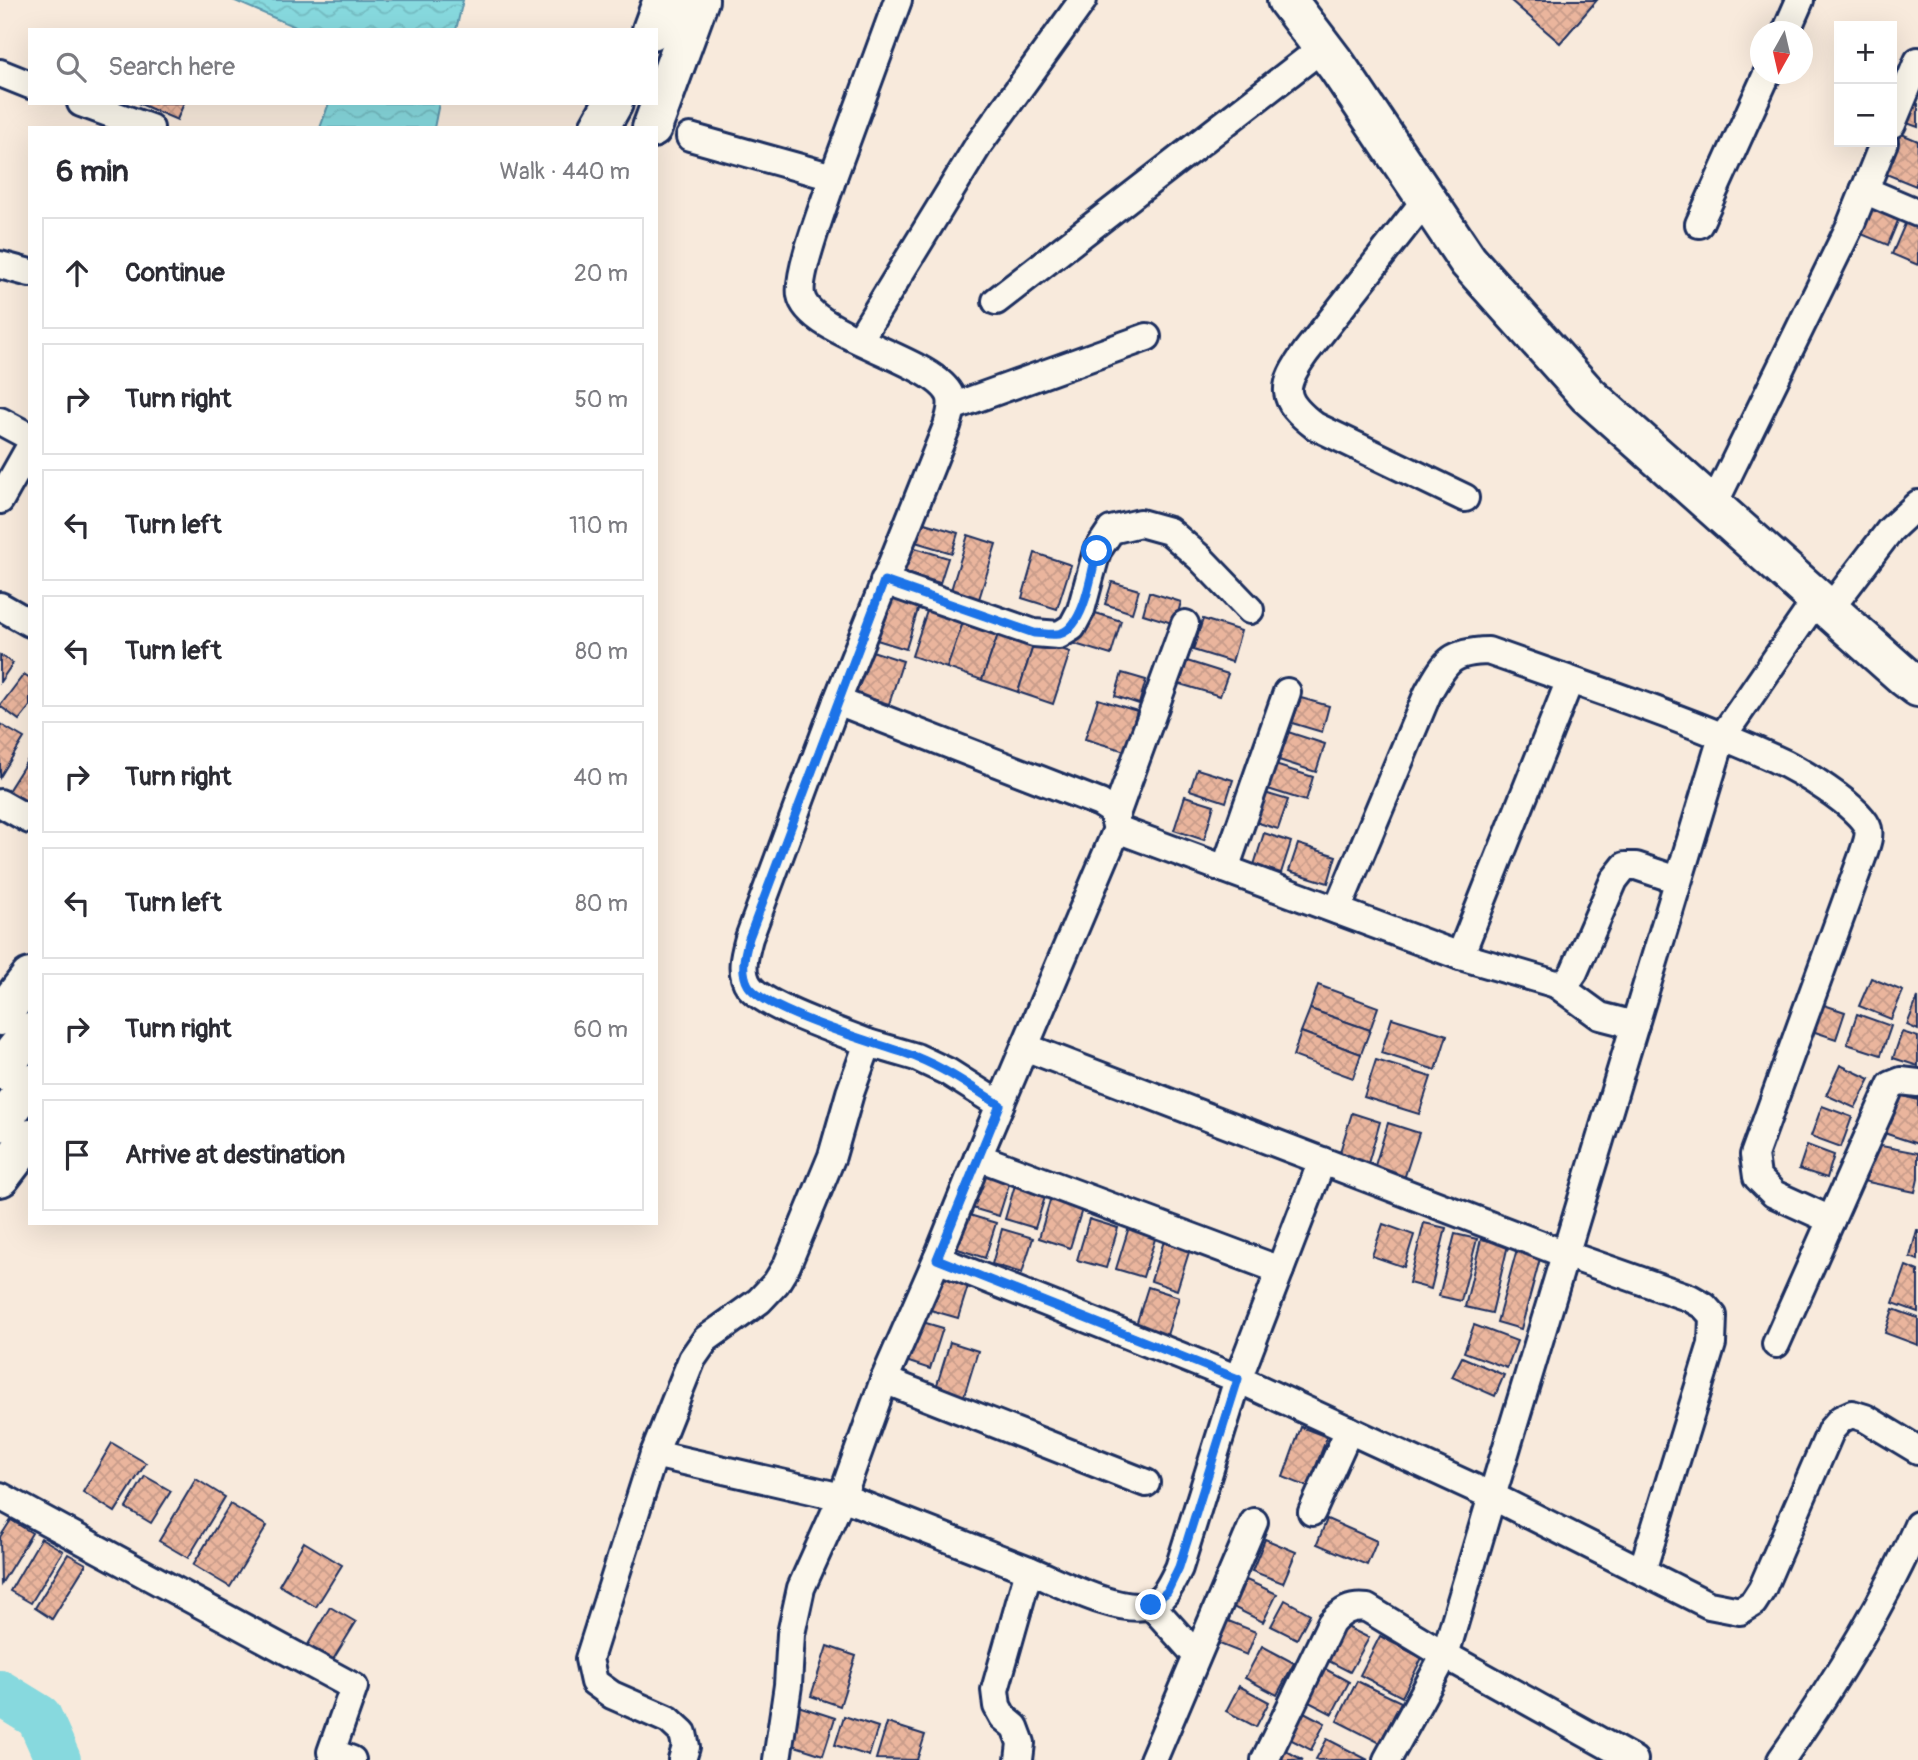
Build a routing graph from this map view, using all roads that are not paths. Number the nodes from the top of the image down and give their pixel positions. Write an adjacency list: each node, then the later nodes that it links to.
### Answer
1 (650, 0): 10 (street); 11 (main road)
2 (663, 0): 12 (main road)
3 (699, 0): 29 (main road)
4 (709, 0): 30 (main road)
5 (898, 0): 32 (street)
6 (1083, 0): 41 (street)
7 (1287, 0): 13 (main road)
8 (1800, 0): 9 (street)
9 (1791, 21)
10 (633, 28)
11 (643, 28)
12 (653, 28)
13 (1322, 48): 34 (main road); 39 (street)
14 (1918, 63): 23 (street)
15 (0, 73): 16 (street)
16 (28, 84)
17 (1762, 84): 36 (street)
18 (87, 105): 24 (street)
19 (594, 105): 25 (street)
20 (613, 105): 26 (main road)
21 (613, 105): 27 (main road)
22 (624, 105): 28 (main road)
23 (1897, 112)
24 (144, 126)
25 (583, 126)
26 (600, 126)
27 (607, 126)
28 (618, 126)
29 (653, 126)
30 (673, 140): 32 (street)
31 (1882, 147): 33 (street)
32 (833, 177): 41 (street)
33 (1864, 190): 35 (street); 49 (street)
34 (1427, 198): 46 (street); 49 (main road)
35 (1918, 212)
36 (1699, 224)
37 (0, 265): 38 (street)
38 (28, 272)
39 (996, 301)
40 (1147, 337): 42 (street)
41 (859, 340): 42 (street)
42 (952, 407): 50 (street)
43 (0, 421): 44 (street)
44 (28, 436)
45 (28, 451): 47 (street)
46 (1465, 498)
47 (0, 500)
48 (1918, 504): 51 (street)
49 (1713, 506): 51 (main road)
50 (884, 581): 53 (street); 59 (street)
51 (1823, 604): 57 (main road); 60 (street)
52 (0, 606): 54 (street)
53 (1250, 610)
54 (28, 622)
55 (1185, 624): 63 (street)
56 (1570, 680): 60 (street); 66 (street); 67 (street)
57 (1918, 687)
58 (1287, 692): 64 (street)
59 (837, 701): 63 (street); 73 (street)
60 (1722, 737): 65 (street); 87 (street)
61 (0, 803): 62 (street)
62 (28, 819)
63 (1116, 823): 64 (street); 74 (street)
64 (1225, 869): 66 (street)
65 (1678, 880): 69 (street); 71 (street)
66 (1337, 910): 67 (street)
67 (1460, 956): 69 (street)
68 (28, 966): 70 (street)
69 (1556, 984): 71 (street)
70 (10, 1001): 75 (main road)
71 (1635, 1025): 88 (street)
72 (28, 1035): 76 (main road)
73 (868, 1043): 80 (street); 96 (street)
74 (1026, 1047): 80 (street); 85 (street)
75 (0, 1051)
76 (0, 1070)
77 (1918, 1083): 87 (street)
78 (28, 1087): 81 (main road)
79 (28, 1104): 82 (main road)
80 (1000, 1105): 84 (street)
81 (0, 1122)
82 (0, 1139)
83 (28, 1141): 86 (main road)
84 (978, 1157): 89 (street); 90 (street)
85 (1322, 1161): 88 (street); 90 (street)
86 (0, 1177)
87 (1830, 1220): 91 (street)
88 (1565, 1254): 99 (street); 105 (street)
89 (937, 1259): 92 (street); 93 (street)
90 (1280, 1270): 92 (street)
91 (1776, 1344)
92 (1238, 1379): 94 (street); 106 (street)
93 (884, 1380): 97 (street); 100 (street)
94 (1349, 1430): 99 (street); 101 (street)
95 (1918, 1450): 105 (street)
96 (654, 1454): 100 (street); 111 (street)
97 (1146, 1483)
98 (0, 1496): 109 (street)
99 (1492, 1496): 105 (street); 108 (street)
100 (842, 1497): 104 (street); 110 (street)
101 (1312, 1512)
102 (1254, 1522): 107 (street)
103 (1918, 1525): 117 (street)
104 (1029, 1570): 106 (street); 112 (street)
105 (1642, 1571)
106 (1151, 1605): 107 (street)
107 (1196, 1655): 113 (street)
108 (1445, 1655): 114 (street); 115 (street); 116 (street)
109 (337, 1757)
110 (784, 1758)
111 (682, 1760)
112 (1019, 1760)
113 (1153, 1760)
114 (1265, 1760)
115 (1387, 1760)
116 (1634, 1760)
117 (1781, 1760)

